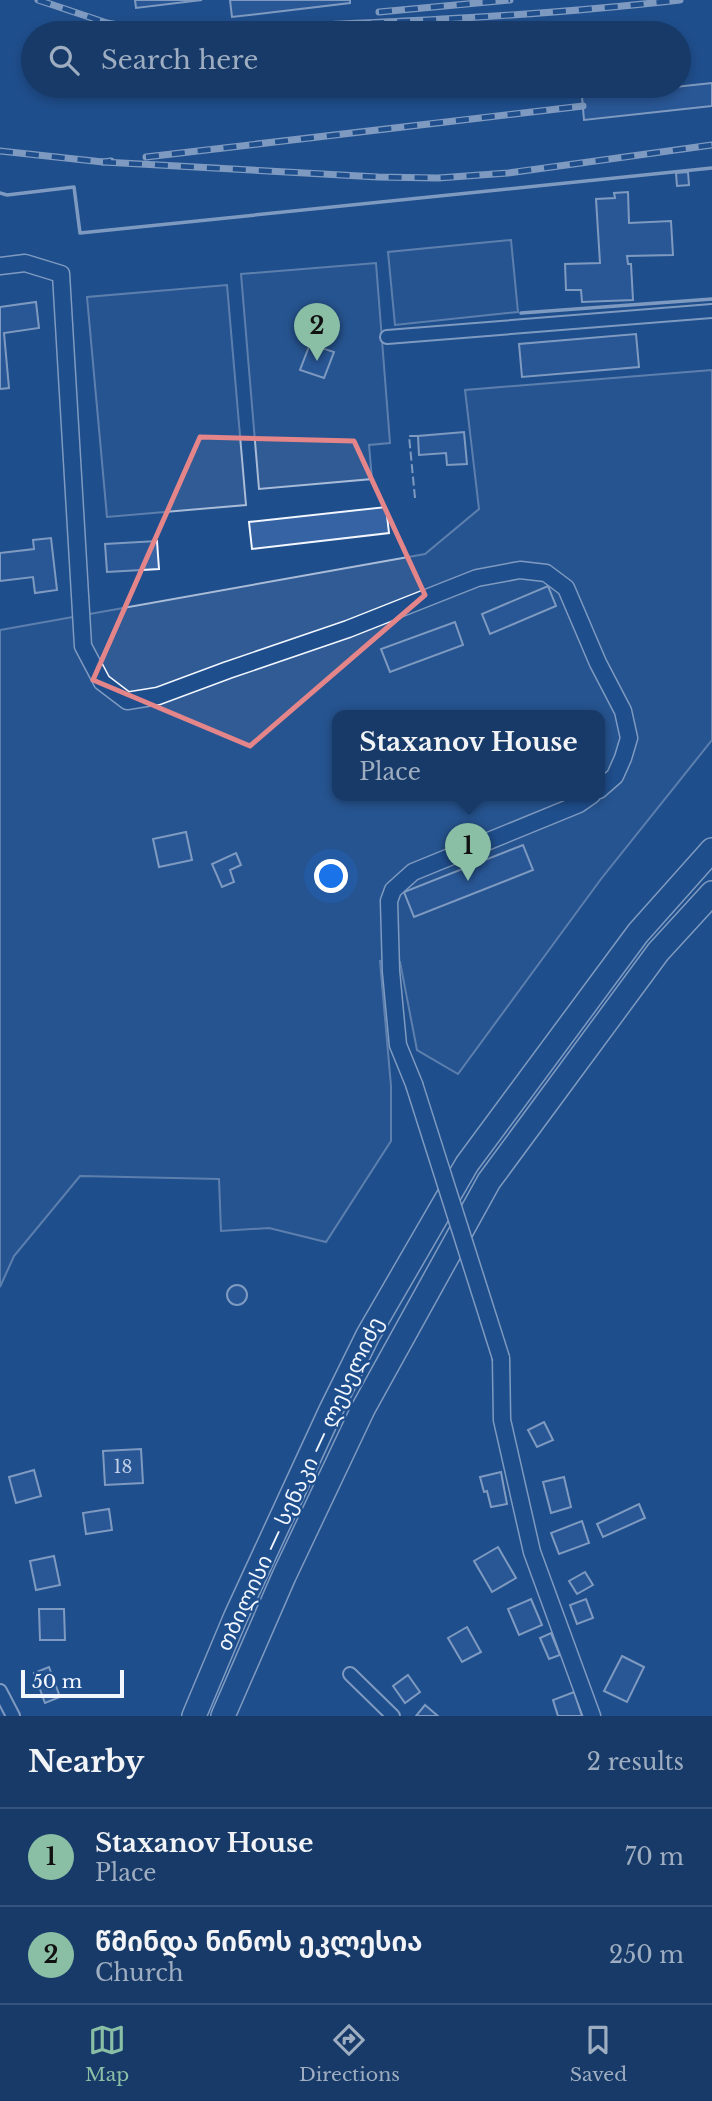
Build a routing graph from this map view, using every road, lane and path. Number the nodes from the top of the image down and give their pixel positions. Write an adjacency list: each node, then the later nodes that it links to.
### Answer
1 (0, 266): 4 (street)
2 (712, 311): 3 (street)
3 (387, 337)
4 (605, 785)
5 (583, 801): 14 (street, bridge)
6 (712, 850): 11 (highway, თბილისი — სენაკი — ლესელიძე)
7 (712, 893): 12 (highway, თბილისი — სენაკი — ლესელიძე)
8 (350, 1674): 13 (street)
9 (0, 1691): 10 (street)
10 (13, 1716)
11 (194, 1716)
12 (223, 1716)
13 (393, 1716)
14 (592, 1716)

